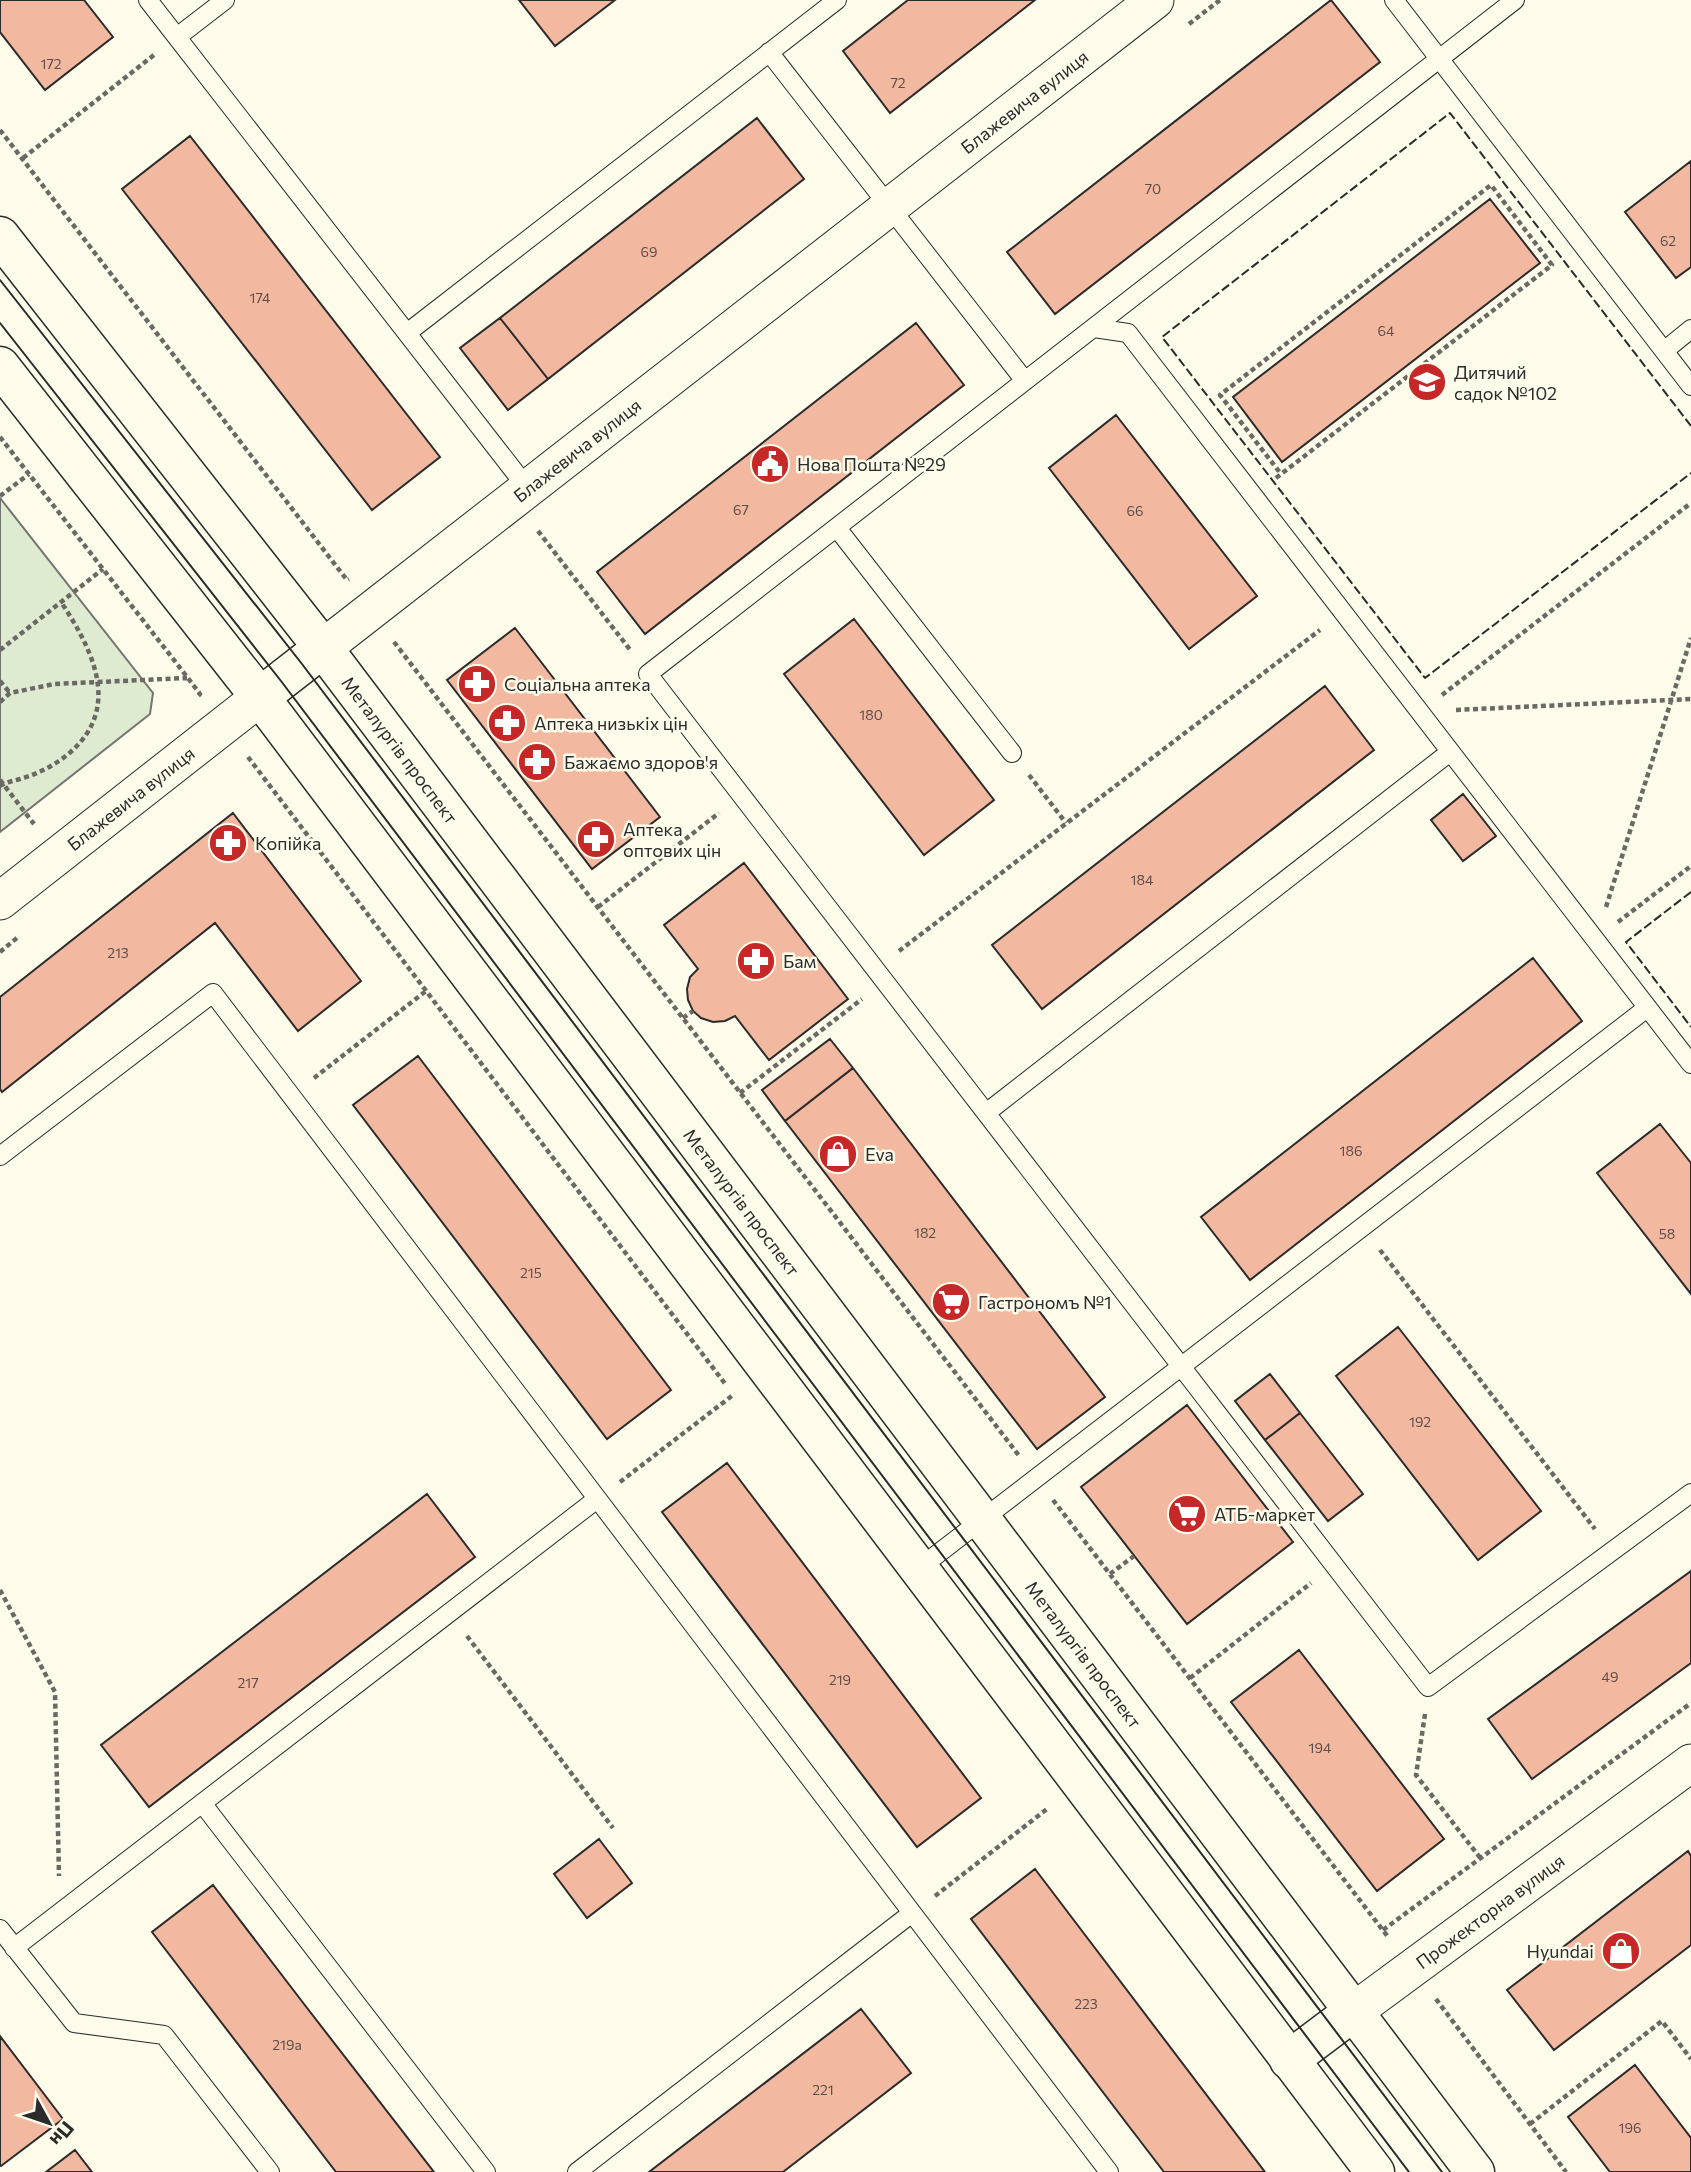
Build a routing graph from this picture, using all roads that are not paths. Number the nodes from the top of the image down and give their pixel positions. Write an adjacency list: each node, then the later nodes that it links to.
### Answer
1 (148, 0): 7 (lane)
2 (225, 0): 7 (lane)
3 (837, 0): 8 (lane)
4 (1156, 0): 10 (street, Блажевича вулиця)
5 (1394, 0): 9 (lane)
6 (1516, 0): 9 (lane)
7 (177, 37): 14 (lane)
8 (769, 52): 10 (lane); 14 (lane)
9 (1439, 59): 12 (lane); 15 (lane)
10 (890, 207): 17 (lane); 19 (street, Блажевича вулиця)
11 (0, 236): 21 (main road, Металургів проспект)
12 (1094, 328): 17 (lane); 23 (lane)
13 (1691, 329): 15 (lane)
14 (407, 333): 19 (lane)
15 (1664, 351): 18 (lane)
16 (0, 366): 22 (main road)
17 (1025, 382): 20 (lane)
18 (1691, 386)
19 (528, 489): 21 (street, Блажевича вулиця)
20 (837, 527): 24 (lane); 28 (lane)
21 (323, 648): 22 (main road, Блажевича вулиця); 33 (main road, Металургів проспект)
22 (260, 697): 25 (street, Блажевича вулиця); 34 (main road)
23 (1450, 752): 26 (lane); 28 (lane)
24 (1012, 753)
25 (0, 901)
26 (1647, 1008): 27 (lane); 30 (lane)
27 (1691, 1064)
28 (986, 1113): 30 (lane)
29 (0, 1156): 32 (lane)
30 (1181, 1367): 31 (lane); 33 (lane)
31 (1691, 1493)
32 (597, 1499): 36 (lane); 37 (lane)
33 (982, 1520): 34 (lane); 40 (main road, Металургів проспект)
34 (918, 1569): 41 (main road)
35 (1691, 1763): 40 (street, Прожекторна вулиця)
36 (202, 1803): 39 (lane); 44 (lane)
37 (912, 1913): 45 (lane); 46 (lane)
38 (0, 1929): 39 (lane)
39 (14, 1948): 43 (lane)
40 (1353, 2012): 41 (main road, Прожекторна вулиця); 42 (main road, Металургів проспект)
41 (1289, 2060): 47 (main road)
42 (1463, 2167)
43 (270, 2172)
44 (486, 2172)
45 (577, 2172)
46 (1109, 2172)
47 (1375, 2172)

